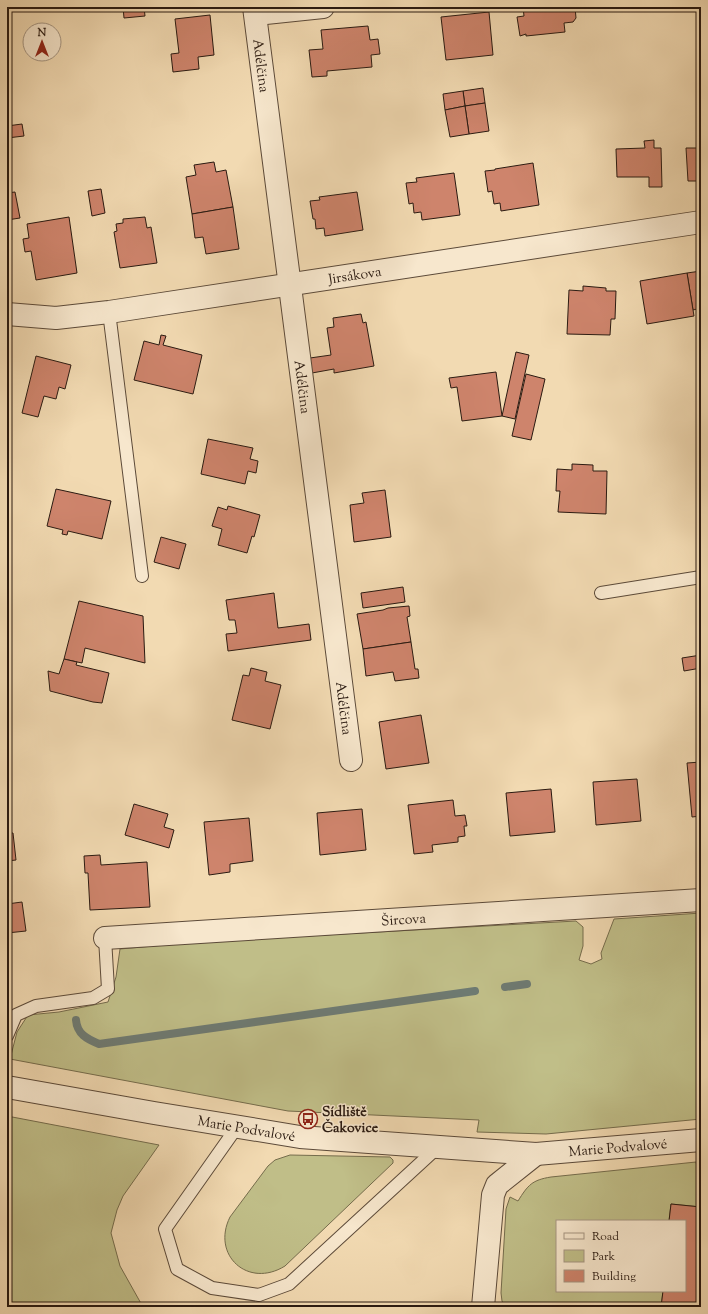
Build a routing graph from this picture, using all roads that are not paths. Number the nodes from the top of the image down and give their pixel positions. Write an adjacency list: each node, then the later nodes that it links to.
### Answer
1 (323, 7): 2 (street, Adélčina)
2 (255, 11): 4 (street, Adélčina)
3 (701, 222): 4 (street, Jirsákova)
4 (289, 284): 5 (street, Jirsákova); 10 (street, Adélčina)
5 (109, 312): 6 (street, Jirsákova); 7 (lane)
6 (7, 314)
7 (142, 576)
8 (701, 577): 9 (lane)
9 (601, 593)
10 (351, 760)
11 (701, 900): 12 (street, Šircova)
12 (106, 938): 13 (lane)
13 (7, 1036)
14 (7, 1087): 15 (street, Marie Podvalové)
15 (237, 1127): 17 (street, Marie Podvalové); 17 (lane)
16 (701, 1140): 18 (street, Marie Podvalové)
17 (438, 1147): 18 (street, Marie Podvalové)
18 (536, 1154): 19 (street)
19 (483, 1307)

